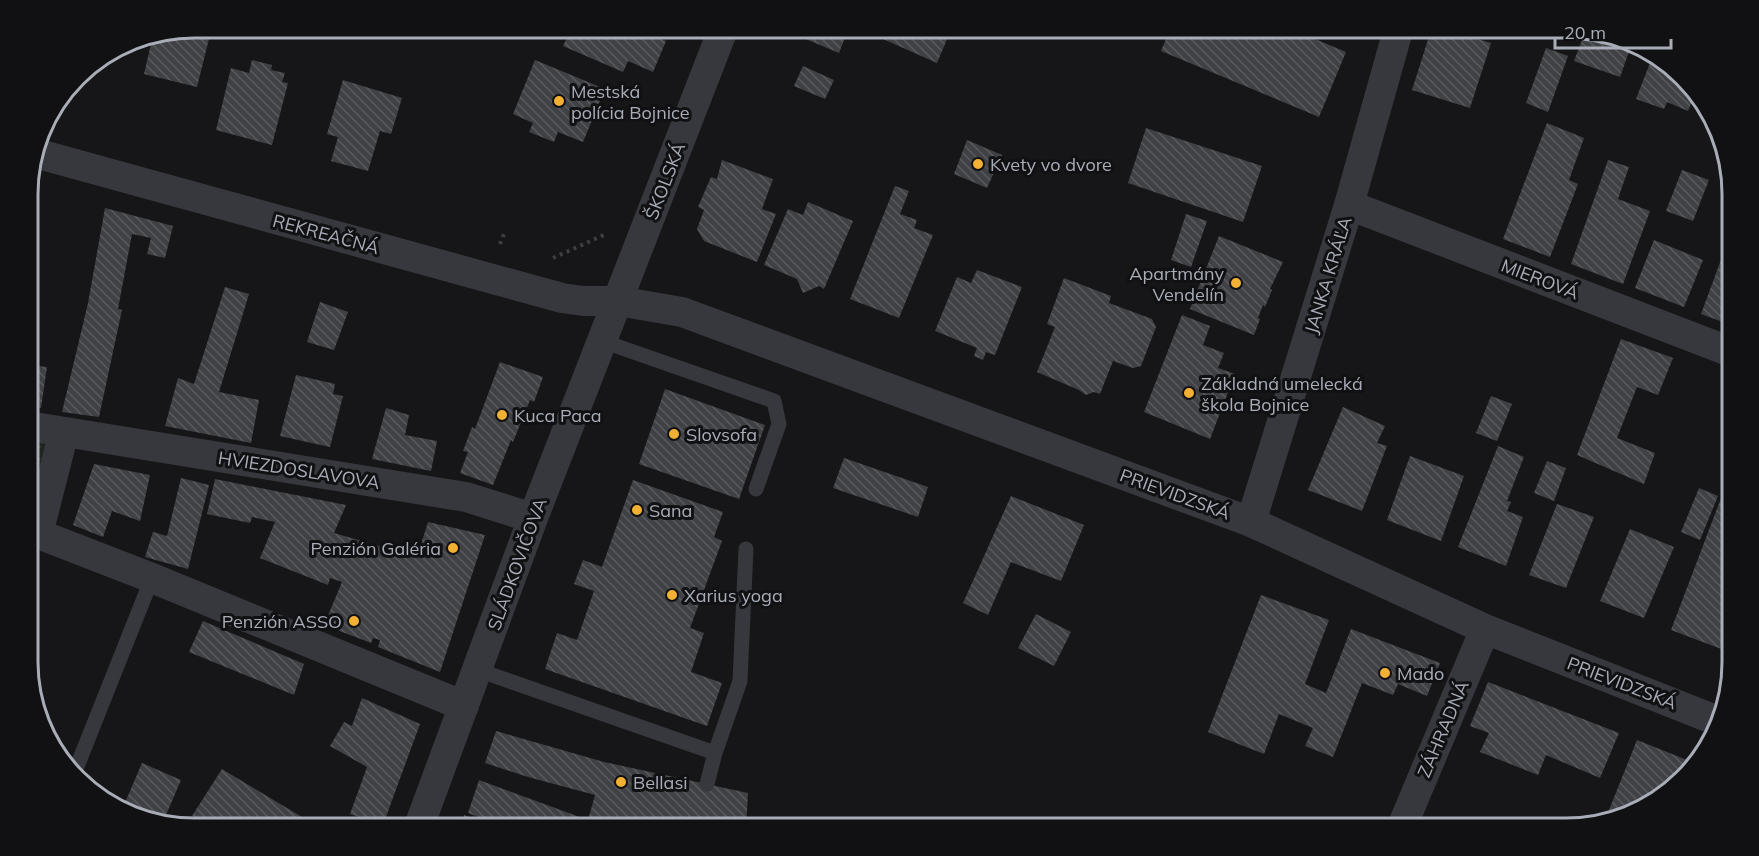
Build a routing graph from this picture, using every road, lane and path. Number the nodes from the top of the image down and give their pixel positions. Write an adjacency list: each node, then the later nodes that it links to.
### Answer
1 (720, 38): 9 (street, ŠKOLSKÁ)
2 (1396, 38): 4 (street, JANKA KRÁĽA)
3 (43, 155): 9 (street, REKREAČNÁ)
4 (1349, 205): 11 (street, MIEROVÁ); 17 (street, JANKA KRÁĽA)
5 (615, 230): 8 (path)
6 (504, 234): 7 (path)
7 (498, 248)
8 (547, 261)
9 (618, 301): 10 (street, SLÁDKOVIČOVA); 17 (street, PRIEVIDZSKÁ)
10 (602, 341): 14 (lane); 16 (street, SLÁDKOVIČOVA)
11 (1721, 348)
12 (38, 428): 13 (street, HVIEZDOSLAVOVA)
13 (64, 432): 15 (street); 16 (street, HVIEZDOSLAVOVA)
14 (756, 489)
15 (38, 516)
16 (533, 518): 22 (street, SLÁDKOVIČOVA)
17 (1251, 522): 21 (street, PRIEVIDZSKÁ)
18 (38, 534): 20 (street)
19 (746, 549): 25 (lane)
20 (152, 578): 23 (street); 26 (lane)
21 (1485, 629): 24 (street, PRIEVIDZSKÁ); 28 (street, ZÁHRADNÁ)
22 (478, 670): 23 (street, SLÁDKOVIČOVA); 25 (lane)
23 (464, 706): 29 (street, SLÁDKOVIČOVA)
24 (1711, 718)
25 (715, 753): 27 (lane)
26 (77, 766)
27 (707, 784)
28 (1406, 816)
29 (422, 818)

